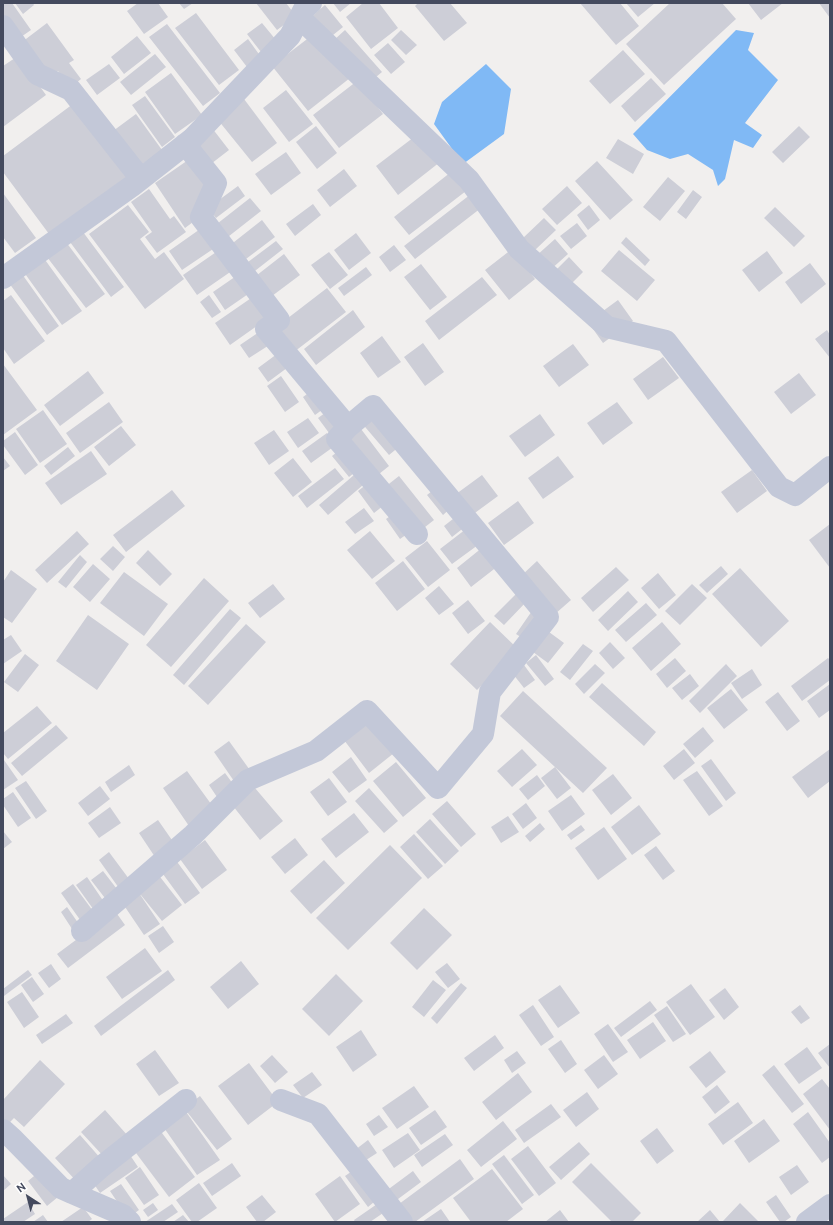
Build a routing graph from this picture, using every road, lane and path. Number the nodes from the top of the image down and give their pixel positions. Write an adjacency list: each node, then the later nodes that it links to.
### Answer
1 (305, 10): 3 (street); 7 (street)
2 (3, 26): 4 (street)
3 (185, 144): 4 (street); 6 (street)
4 (141, 179): 5 (street)
5 (3, 278)
6 (348, 427): 8 (street); 9 (street)
7 (830, 467)
8 (417, 534)
9 (82, 931)
10 (186, 1100): 13 (street)
11 (281, 1100): 16 (street)
12 (3, 1130): 13 (street)
13 (72, 1193): 15 (street)
14 (830, 1205): 17 (street)
15 (130, 1222)
16 (402, 1222)
17 (807, 1222)

